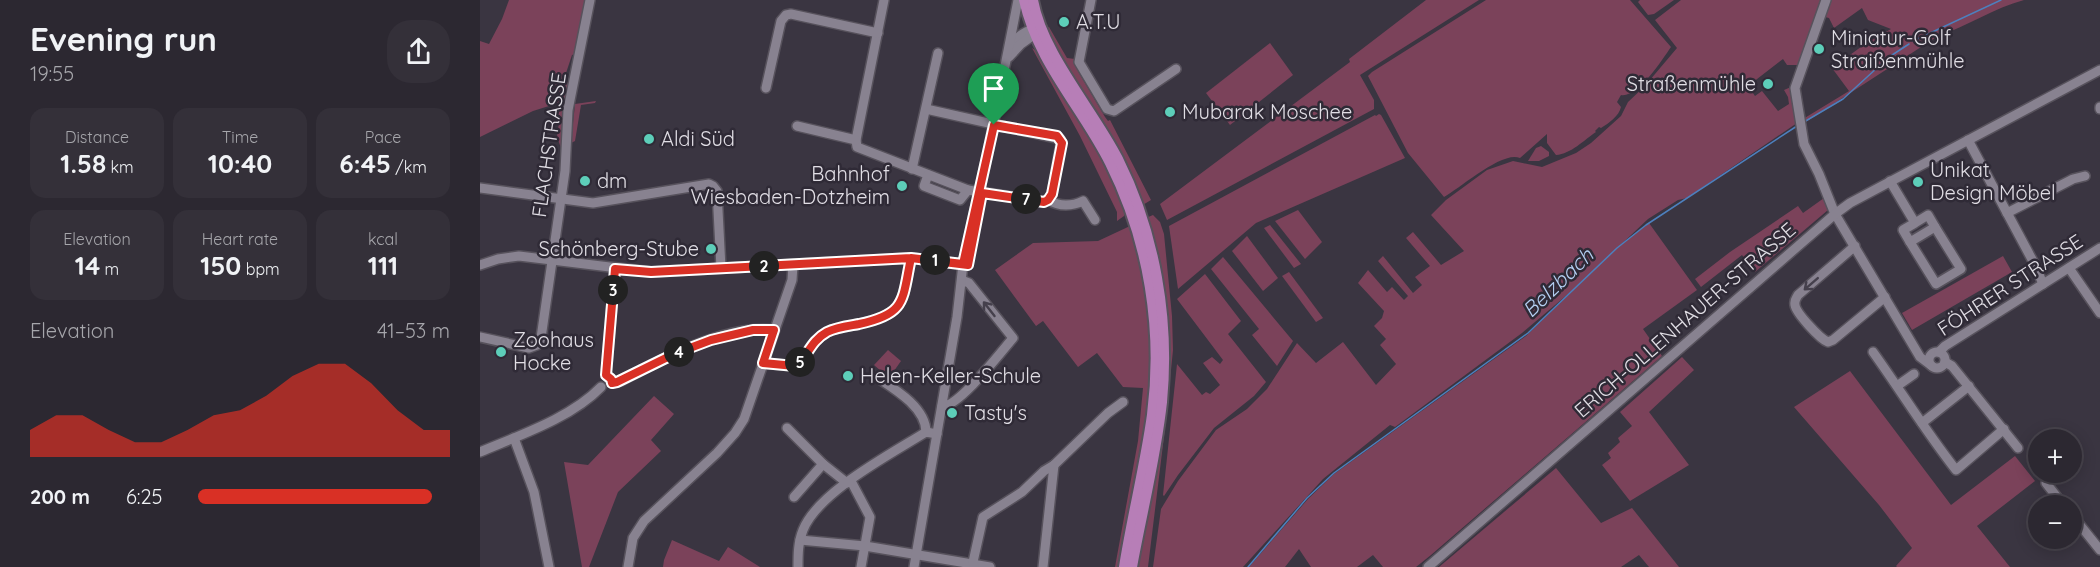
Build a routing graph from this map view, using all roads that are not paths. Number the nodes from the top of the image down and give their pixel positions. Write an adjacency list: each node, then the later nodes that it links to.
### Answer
1 (590, 0): 27 (street, FLACHSTRASSE)
2 (884, 0): 9 (street)
3 (1018, 0): 10 (street)
4 (1024, 0): 8 (main road)
5 (1033, 0): 8 (main road)
6 (1091, 0): 13 (street)
7 (1826, 0): 30 (street, FÖHRER STRASSE)
8 (1036, 32): 10 (street); 12 (street); 92 (main road); 93 (main road)
9 (878, 33): 15 (street); 20 (street)
10 (1009, 48): 12 (street)
11 (938, 53): 16 (street)
12 (1006, 62): 17 (street)
13 (1176, 69)
14 (2100, 70): 19 (street, ERICH-OLLENHAUER-STRASSE)
15 (766, 88)
16 (926, 109): 17 (street); 21 (street)
17 (994, 125): 26 (street); 28 (street)
18 (797, 126): 20 (street)
19 (1968, 140): 24 (street, ERICH-OLLENHAUER-STRASSE); 29 (street)
20 (857, 144): 21 (street)
21 (914, 170): 23 (street); 26 (street)
22 (2085, 176): 29 (street)
23 (911, 181)
24 (1890, 182): 30 (street, ERICH-OLLENHAUER-STRASSE); 32 (street)
25 (480, 188): 27 (street)
26 (980, 193): 28 (street); 39 (street)
27 (561, 198): 38 (street, FLACHSTRASSE); 42 (street)
28 (1048, 200): 31 (street)
29 (2007, 213): 46 (street)
30 (1835, 214): 35 (street, FÖHRER STRASSE); 94 (street, ERICH-OLLENHAUER-STRASSE)
31 (1095, 219)
32 (1915, 223): 33 (street); 34 (street)
33 (1935, 227): 34 (street); 34 (street)
34 (1910, 242)
35 (1855, 246): 47 (street, FÖHRER STRASSE); 47 (street, one-way to 47)
36 (2100, 248): 43 (street, FÖHRER STRASSE)
37 (911, 258): 39 (street); 41 (street); 56 (street)
38 (552, 259): 40 (street); 44 (street); 51 (street, FLACHSTRASSE)
39 (965, 264): 45 (street); 49 (street)
40 (480, 265)
41 (792, 265): 42 (street); 50 (street)
42 (721, 268): 44 (street)
43 (2069, 268): 46 (street, FÖHRER STRASSE); 48 (street)
44 (615, 269): 59 (street)
45 (964, 281): 49 (street); 64 (street, one-way to 45)
46 (2043, 284): 54 (street, FÖHRER STRASSE)
47 (1885, 297): 52 (street, FÖHRER STRASSE)
48 (2100, 313)
49 (957, 316): 64 (street)
50 (774, 330): 56 (street); 59 (street)
51 (480, 337)
52 (1917, 351): 54 (street, FÖHRER STRASSE); 57 (street, FÖHRER STRASSE)
53 (1873, 352): 61 (street)
54 (1935, 353): 55 (street, FÖHRER STRASSE); 57 (street, FÖHRER STRASSE)
55 (1945, 362): 57 (street, FÖHRER STRASSE); 62 (street)
56 (763, 363): 86 (street)
57 (1932, 366)
58 (1914, 374): 61 (street)
59 (609, 379): 70 (street)
60 (881, 380): 68 (street)
61 (1897, 386): 65 (street)
62 (1969, 386): 65 (street); 67 (street)
63 (1123, 402): 74 (street)
64 (942, 406): 69 (street)
65 (1922, 423): 67 (street)
66 (787, 428): 73 (street)
67 (2004, 429): 71 (street)
68 (926, 432): 69 (street); 75 (street)
69 (937, 434): 83 (street)
70 (514, 438): 72 (street); 85 (street)
71 (2018, 448)
72 (480, 452)
73 (823, 464): 75 (street); 78 (street)
74 (1054, 465): 84 (street); 91 (street)
75 (849, 482): 80 (street); 81 (street)
76 (2046, 483): 77 (street)
77 (2055, 495)
78 (794, 497)
79 (2082, 528): 82 (street)
80 (800, 540): 81 (street); 87 (street)
81 (865, 546): 83 (street); 88 (street)
82 (2100, 550)
83 (917, 554): 84 (street); 89 (street)
84 (974, 566): 90 (street)
85 (549, 567)
86 (628, 567)
87 (798, 567)
88 (861, 567)
89 (914, 567)
90 (990, 567)
91 (1043, 567)
92 (1124, 567)
93 (1132, 567)
94 (1428, 567)

